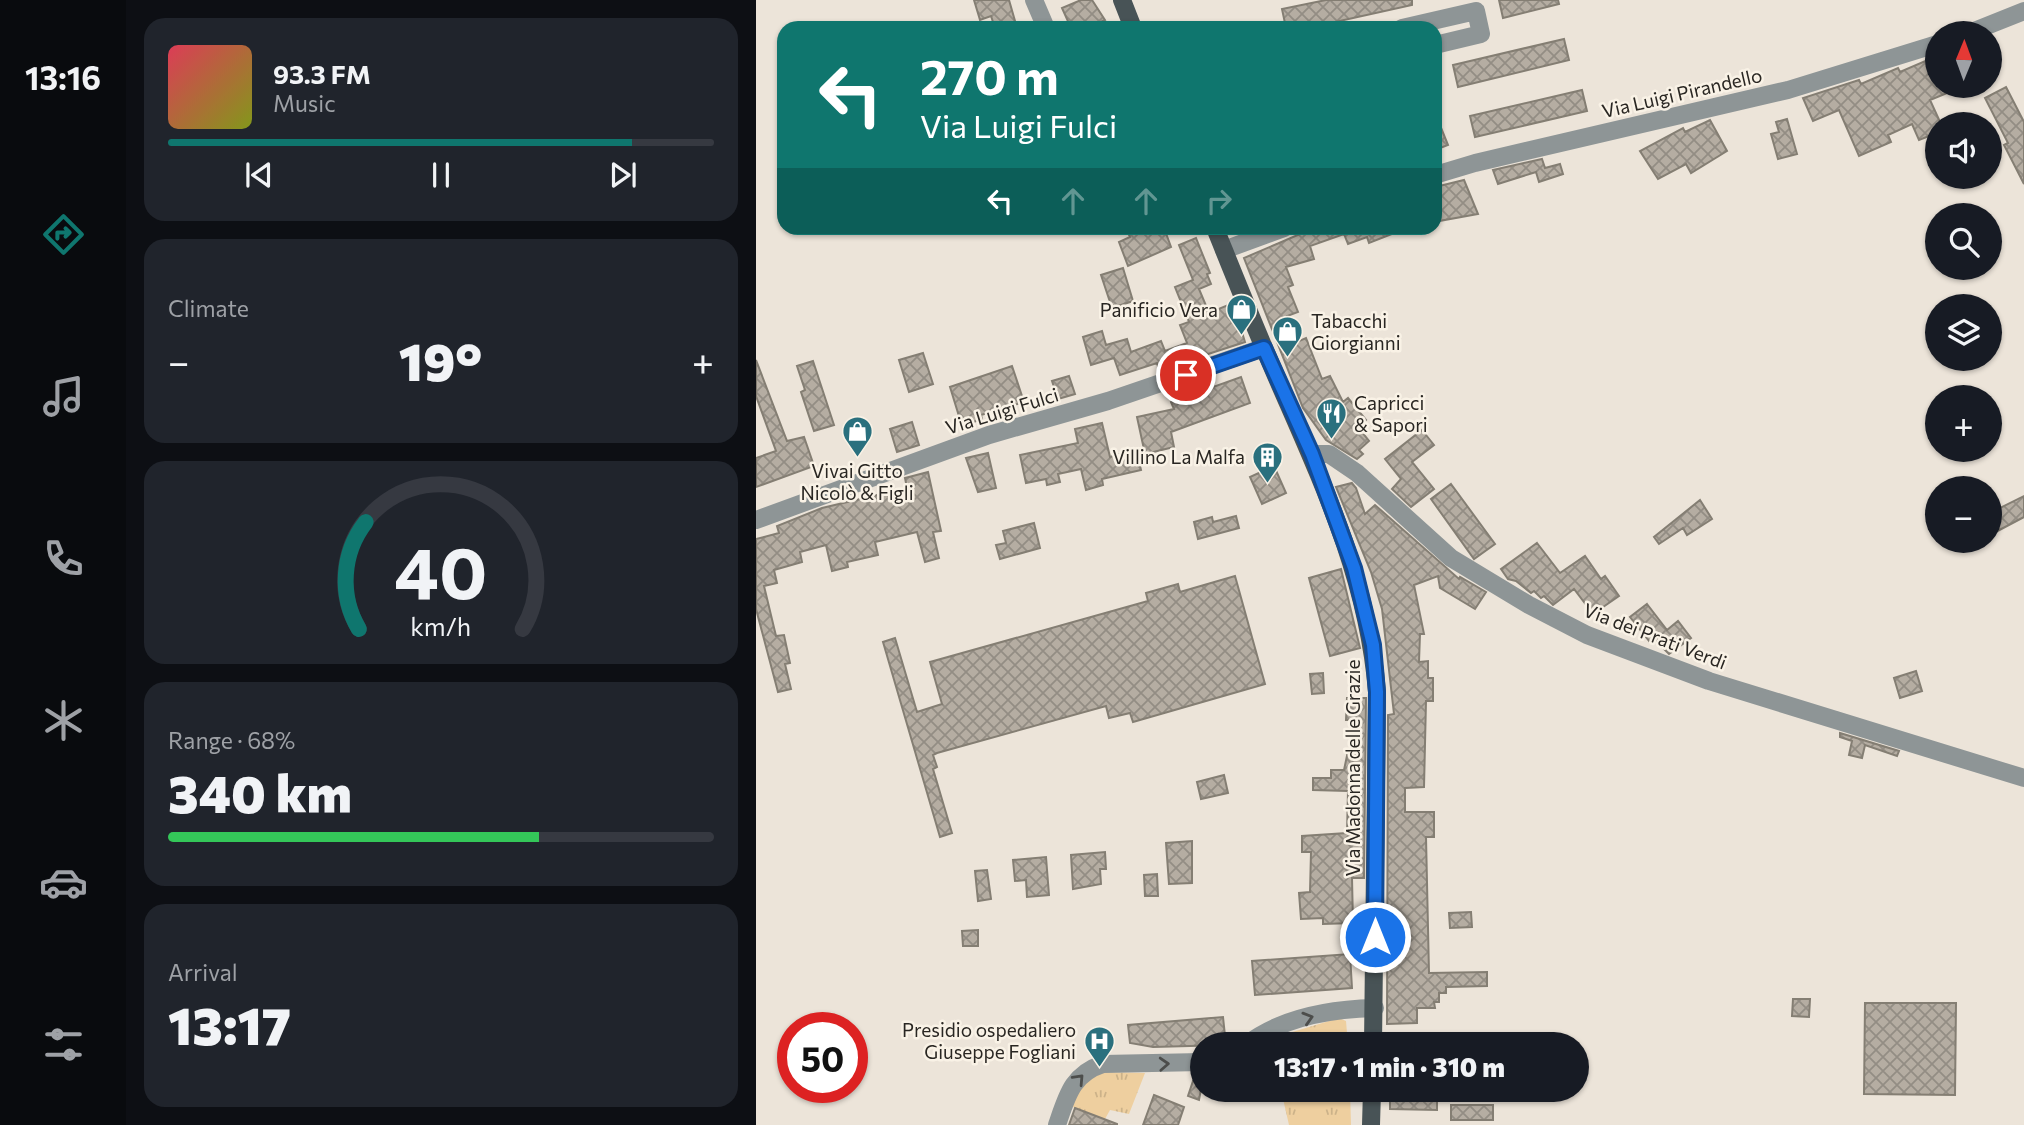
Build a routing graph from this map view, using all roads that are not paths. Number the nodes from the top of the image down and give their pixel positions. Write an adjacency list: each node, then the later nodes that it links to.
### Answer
1 (1034, 0): 4 (street)
2 (1122, 0): 5 (main road)
3 (2024, 11): 7 (street)
4 (1043, 21)
5 (1130, 21)
6 (1432, 21): 8 (street)
7 (1999, 21)
8 (1442, 43)
9 (1925, 48): 10 (street, Via Luigi Pirandello)
10 (1442, 173)
11 (1218, 235): 13 (main road, Via Madonna delle Grazie)
12 (1265, 235): 13 (street)
13 (1224, 250): 14 (main road, Via Madonna delle Grazie)
14 (1264, 348): 15 (main road, Via Madonna delle Grazie); 16 (street, Via Luigi Fulci)
15 (1312, 454): 17 (street, Via dei Prati Verdi); 18 (main road, Via Madonna delle Grazie)
16 (756, 520)
17 (2024, 778)
18 (1374, 1009): 19 (street, one-way to 18); 20 (main road, Via Madonna delle Grazie)
19 (1273, 1032)
20 (1373, 1032)
21 (1190, 1062): 23 (street, one-way to 21)
22 (1372, 1102): 24 (main road)
23 (1057, 1125)
24 (1371, 1125)

